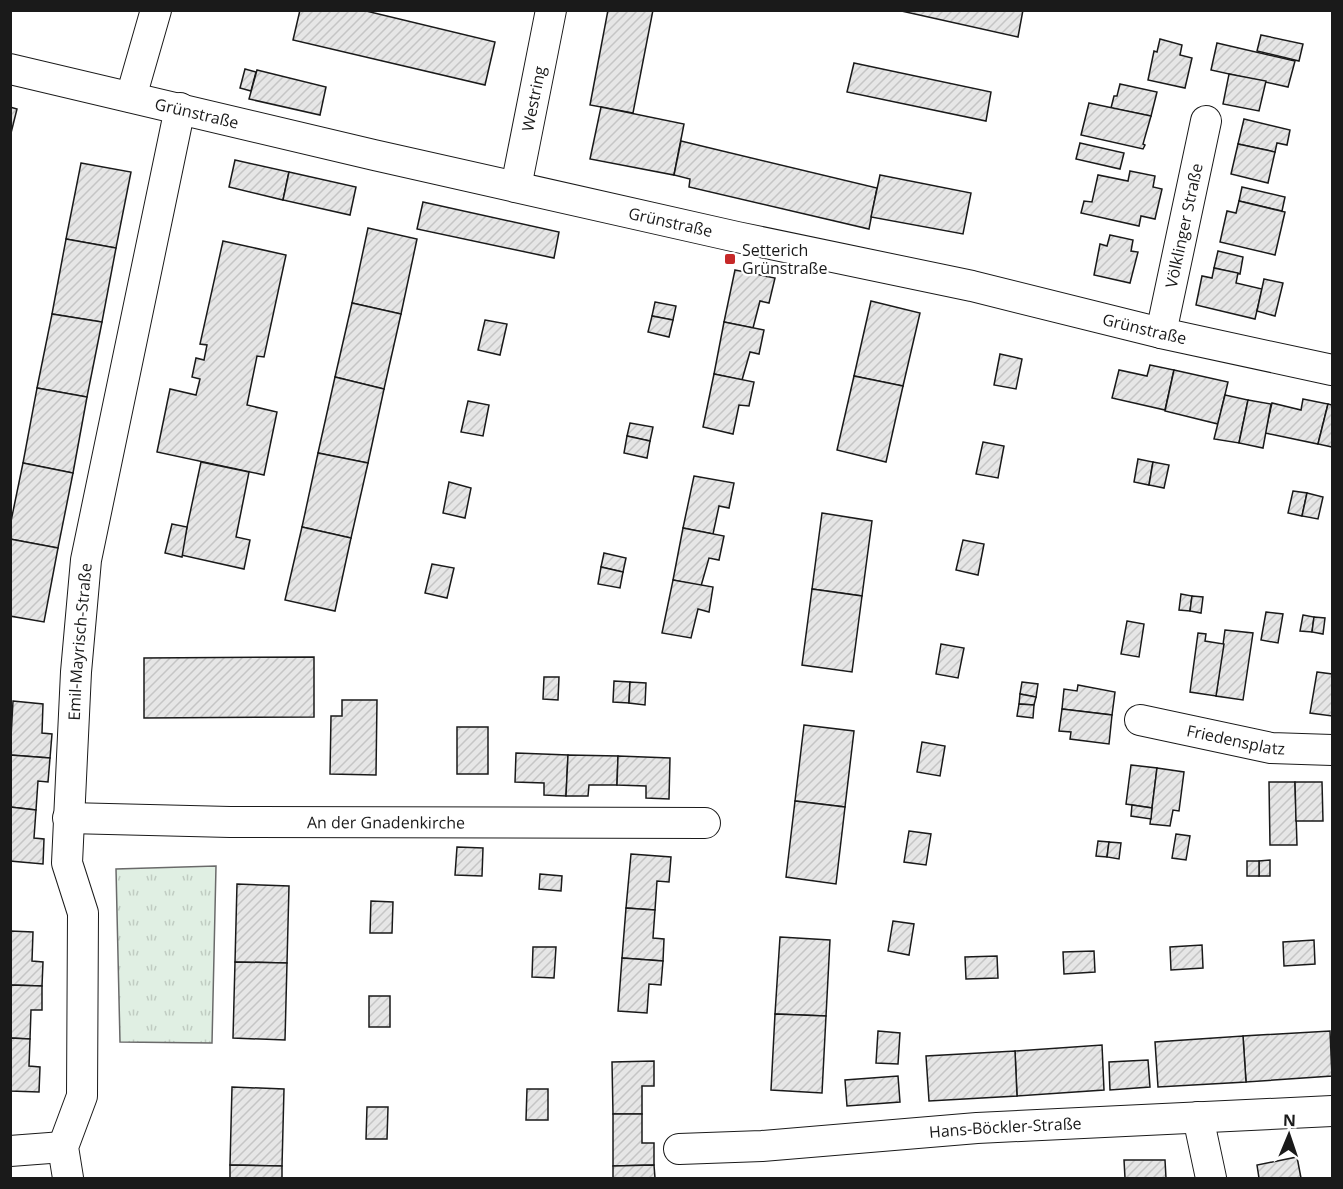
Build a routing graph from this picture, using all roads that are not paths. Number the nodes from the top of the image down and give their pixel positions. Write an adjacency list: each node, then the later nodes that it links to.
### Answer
1 (156, 10): 4 (street)
2 (551, 10): 7 (street, Westring)
3 (10, 69): 4 (street, Grünstraße)
4 (131, 98): 5 (street, Grünstraße)
5 (180, 108): 7 (street, Grünstraße); 12 (street, Emil-Mayrisch-Straße)
6 (1206, 121): 8 (street, Völklinger Straße)
7 (516, 187): 8 (street, Grünstraße)
8 (1161, 333): 9 (street, Grünstraße)
9 (1332, 370)
10 (1140, 720): 11 (street, Friedensplatz)
11 (1332, 750)
12 (68, 819): 13 (street, An der Gnadenkirche); 16 (street, Emil-Mayrisch-Straße)
13 (705, 824)
14 (1332, 1110): 15 (street, Hans-Böckler-Straße)
15 (1198, 1117): 17 (street, Hans-Böckler-Straße); 20 (street)
16 (63, 1147): 18 (street); 19 (street, Emil-Mayrisch-Straße)
17 (679, 1149)
18 (10, 1151)
19 (68, 1179)
20 (1211, 1179)

